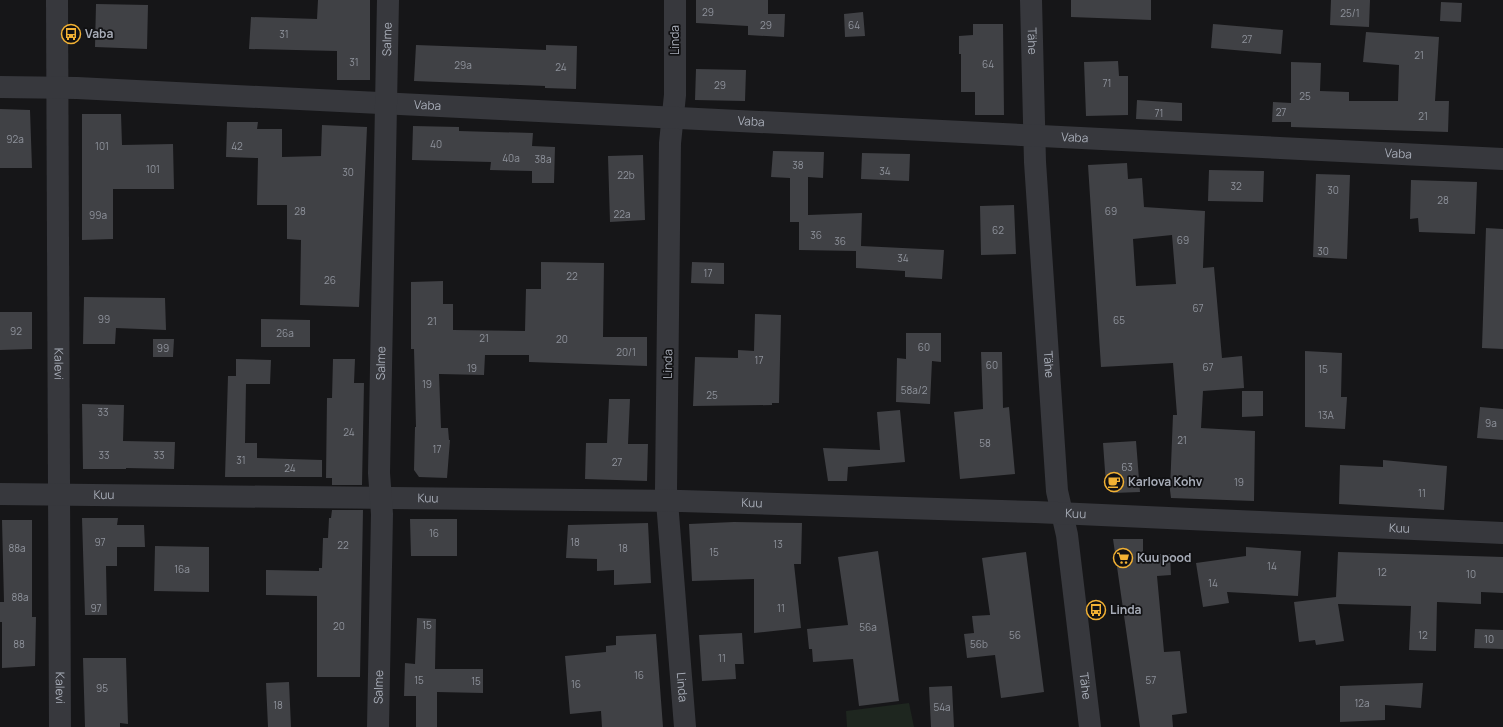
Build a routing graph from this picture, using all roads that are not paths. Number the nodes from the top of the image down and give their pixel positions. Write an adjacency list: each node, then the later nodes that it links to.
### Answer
1 (57, 0): 6 (street, Kalevi)
2 (388, 0): 7 (street, Salme)
3 (675, 0): 8 (street, Linda)
4 (1030, 0): 9 (street, Tähe)
5 (0, 87): 6 (street, Vaba)
6 (57, 88): 7 (street, Vaba); 12 (street, Kalevi)
7 (386, 104): 8 (street, Vaba); 13 (street, Salme)
8 (673, 117): 9 (street, Vaba); 14 (street, Linda)
9 (1034, 135): 10 (street, Vaba); 15 (street, Tähe)
10 (1503, 159)
11 (0, 494): 12 (street, Kuu)
12 (59, 494): 13 (street, Kuu); 17 (street, Kalevi)
13 (381, 498): 14 (street, Kuu); 18 (street, Salme)
14 (667, 501): 15 (street, Kuu); 19 (street, Linda)
15 (1062, 514): 16 (street, Kuu); 20 (street, Tähe)
16 (1503, 533)
17 (60, 727)
18 (378, 727)
19 (685, 727)
20 (1090, 727)

